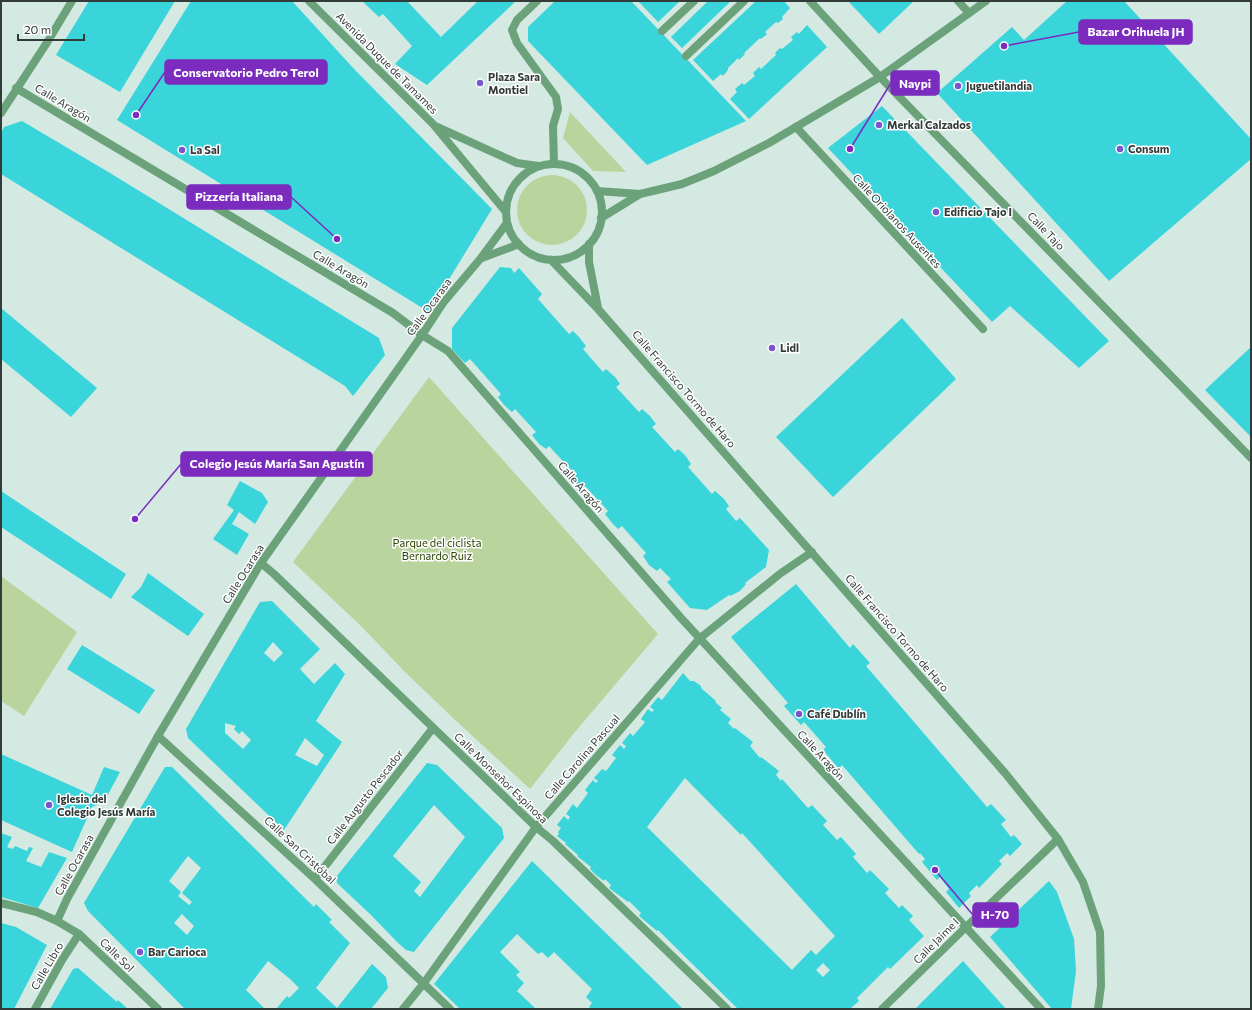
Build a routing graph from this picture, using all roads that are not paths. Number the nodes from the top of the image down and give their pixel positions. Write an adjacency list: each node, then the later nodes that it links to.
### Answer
1 (72, 1): 13 (street)
2 (309, 1): 15 (street, Avenida Duque de Tamames)
3 (537, 1): 17 (street)
4 (694, 1): 10 (street)
5 (744, 1): 11 (street)
6 (810, 1): 12 (street, Calle Tajo)
7 (958, 1): 9 (street)
8 (986, 1): 9 (street)
9 (969, 13): 12 (street)
10 (662, 31)
11 (686, 56)
12 (880, 77): 16 (street); 31 (street, Calle Tajo)
13 (16, 88): 14 (street); 30 (street, Calle Aragón)
14 (1, 113)
15 (433, 124): 18 (street, Avenida Duque de Tamames); 21 (street, Avenida Duque de Tamames)
16 (796, 127): 20 (street); 29 (street, Calle Oriolanos Ausentes)
17 (554, 164): 18 (street); 19 (street)
18 (538, 166): 21 (street)
19 (597, 191): 20 (street); 22 (street)
20 (640, 194): 22 (street)
21 (506, 212): 23 (street)
22 (601, 218): 25 (street)
23 (507, 223): 24 (street); 26 (street, Calle Ocarasa)
24 (519, 244): 26 (street); 27 (street)
25 (589, 244): 27 (street); 28 (street)
26 (481, 258): 30 (street, Calle Ocarasa)
27 (551, 260): 28 (street, Calle Francisco Tormo de Haro)
28 (598, 309): 32 (street, Calle Francisco Tormo de Haro)
29 (983, 330)
30 (422, 335): 33 (street, Calle Ocarasa); 34 (street, Calle Aragón)
31 (1251, 458)
32 (812, 552): 34 (street, Calle Carolina Pascual); 38 (street, Calle Francisco Tormo de Haro)
33 (261, 563): 35 (street, Calle Monseñor Espinosa); 36 (street, Calle Ocarasa)
34 (699, 639): 37 (street, Calle Carolina Pascual); 42 (street, Calle Aragón)
35 (433, 728): 37 (street, Calle Monseñor Espinosa); 39 (street, Calle Augusto Pescador)
36 (158, 736): 39 (street, Calle San Cristóbal); 41 (street, Calle Ocarasa)
37 (536, 827): 44 (street, Calle Carolina Pascual); 49 (street, Calle Monseñor Espinosa)
38 (1058, 840): 42 (street, Calle Jaime I); 52 (street, Calle Francisco Tormo de Haro)
39 (315, 879): 44 (street, Calle San Cristóbal)
40 (1, 903): 41 (street, Calle Sol)
41 (57, 921): 43 (street, Calle Sol)
42 (966, 927): 50 (street, Calle Jaime I); 51 (street, Calle Aragón)
43 (79, 934): 45 (street, Calle Libro); 46 (street, Calle Sol)
44 (424, 983): 47 (street, Calle Carolina Pascual); 48 (street, Calle San Cristóbal)
45 (35, 1009)
46 (158, 1009)
47 (403, 1009)
48 (450, 1009)
49 (727, 1009)
50 (882, 1009)
51 (1041, 1009)
52 (1098, 1009)

